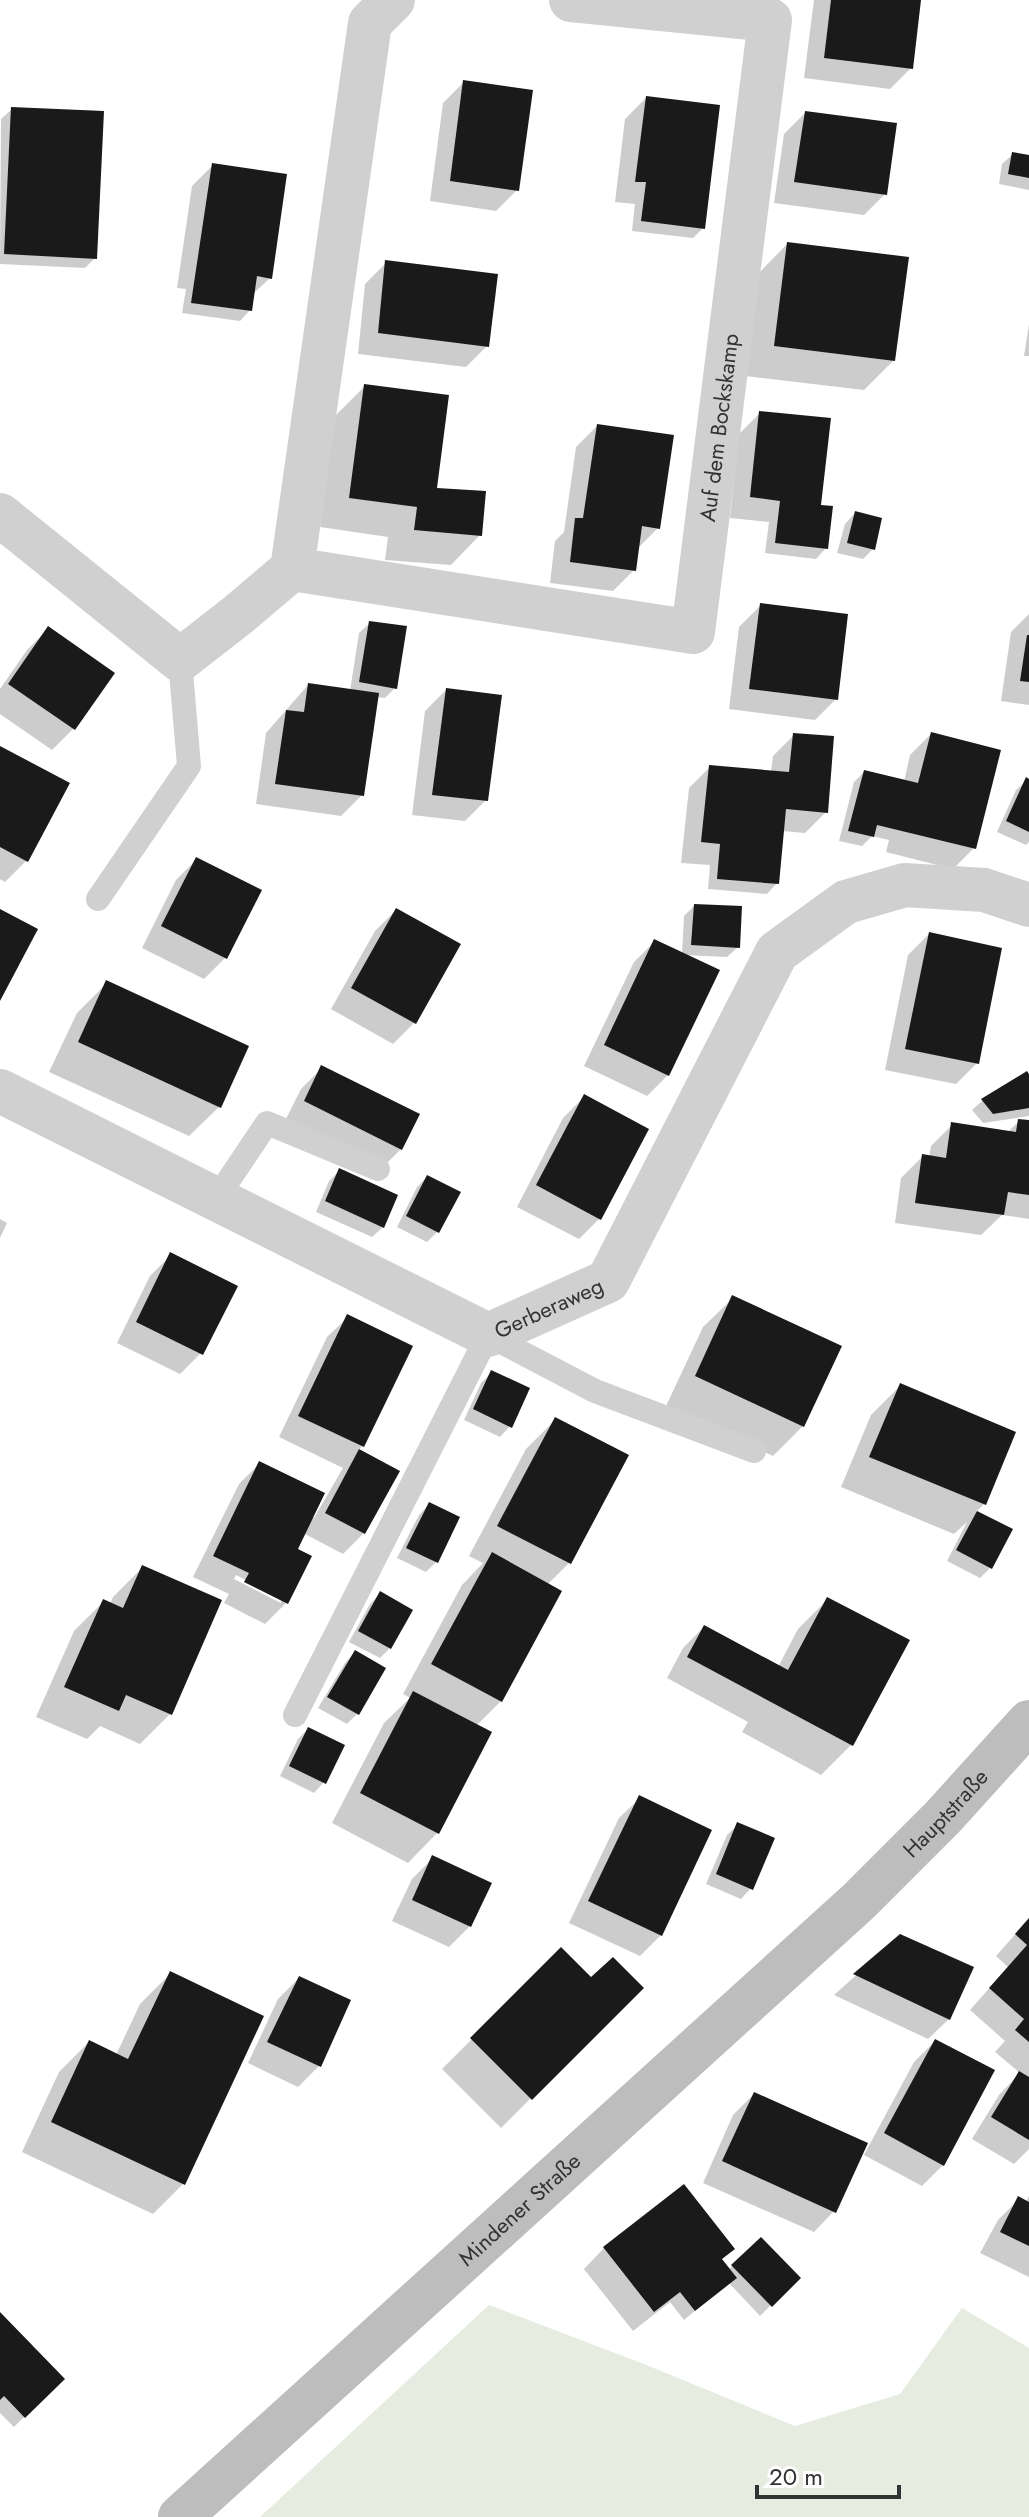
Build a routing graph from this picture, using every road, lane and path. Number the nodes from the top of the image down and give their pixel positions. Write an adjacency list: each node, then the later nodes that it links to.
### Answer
1 (393, 0): 4 (street)
2 (571, 0): 4 (street, Auf dem Bockskamp)
3 (0, 515): 5 (street)
4 (292, 569): 5 (street)
5 (180, 660): 6 (lane)
6 (98, 899)
7 (1029, 905): 11 (street, Gerberaweg)
8 (0, 1091): 10 (street, Gerberaweg)
9 (378, 1169): 10 (lane)
10 (216, 1199): 11 (street, Gerberaweg)
11 (488, 1335): 12 (lane); 13 (lane)
12 (754, 1451)
13 (295, 1715)
14 (1029, 1722): 15 (main road, Hauptstraße)
15 (859, 1901): 16 (main road, Mindener Straße)
16 (180, 2517)

